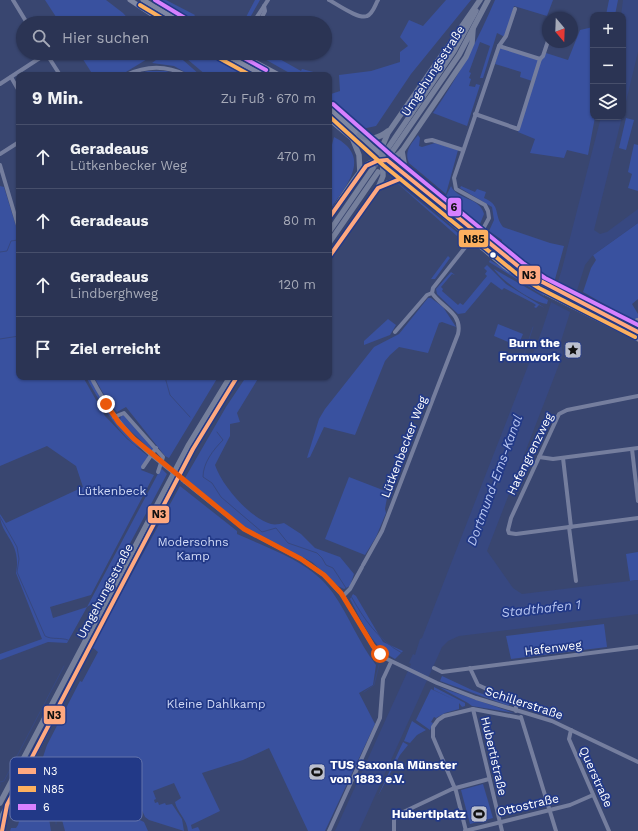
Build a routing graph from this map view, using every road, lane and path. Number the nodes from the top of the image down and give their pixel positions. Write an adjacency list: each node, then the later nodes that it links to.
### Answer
1 (13, 0): 11 (street)
2 (130, 0): 12 (main road)
3 (143, 0): 13 (main road)
4 (268, 0): 9 (street)
5 (329, 0): 6 (street)
6 (378, 0)
7 (481, 0): 16 (highway, Umgehungsstraße); 39 (highway)
8 (488, 0): 16 (highway, Umgehungsstraße)
9 (264, 8): 14 (street); 15 (street)
10 (516, 9): 17 (street)
11 (23, 16)
12 (155, 16)
13 (170, 16)
14 (258, 16)
15 (261, 16)
16 (474, 30): 45 (highway)
17 (499, 46): 19 (street); 37 (street)
18 (546, 48): 19 (street)
19 (540, 59): 37 (street)
20 (37, 60): 26 (street)
21 (50, 60): 27 (street)
22 (235, 60): 25 (main road)
23 (242, 60): 25 (street)
24 (253, 60): 31 (main road)
25 (240, 63): 30 (main road)
26 (20, 72)
27 (58, 72)
28 (135, 72): 29 (street)
29 (178, 72)
30 (258, 72)
31 (274, 72)
32 (16, 75): 33 (street)
33 (11, 78): 34 (street); 35 (street)
34 (0, 84)
35 (16, 86)
36 (332, 111): 40 (main road)
37 (475, 114): 44 (street)
38 (332, 122): 41 (main road)
39 (391, 128): 40 (highway); 47 (highway)
40 (360, 135): 47 (main road)
41 (353, 140): 47 (main road); 49 (highway)
42 (426, 141): 44 (street)
43 (16, 144): 46 (street)
44 (463, 150): 56 (street)
45 (402, 151): 47 (highway); 50 (highway)
46 (0, 154)
47 (382, 160): 49 (highway); 50 (main road); 51 (main road); 52 (highway)
48 (0, 165): 54 (street)
49 (360, 174): 53 (highway)
50 (406, 175): 56 (main road)
51 (400, 179): 52 (highway); 58 (main road)
52 (378, 188): 59 (highway)
53 (332, 214)
54 (16, 219)
55 (332, 228): 57 (highway)
56 (478, 234): 58 (street); 62 (main road)
57 (332, 238)
58 (472, 240): 60 (street); 63 (main road)
59 (332, 253)
60 (432, 293): 61 (street); 80 (street, Lütkenbecker Weg)
61 (396, 332)
62 (638, 332)
63 (638, 339)
64 (93, 380): 68 (street)
65 (228, 380): 90 (highway, Umgehungsstraße)
66 (235, 380): 91 (highway, Umgehungsstraße)
67 (638, 396): 72 (street, Hafengrenzweg)
68 (114, 417): 69 (street); 80 (street, bridge)
69 (156, 448): 74 (street); 75 (street)
70 (638, 448): 71 (street)
71 (632, 449): 73 (street); 76 (street)
72 (539, 457): 73 (street); 78 (street, Hafengrenzweg)
73 (563, 458): 78 (street)
74 (143, 467)
75 (158, 472)
76 (638, 501)
77 (638, 518): 78 (street)
78 (570, 527): 79 (street)
79 (576, 581)
80 (343, 596): 82 (street)
81 (638, 647): 84 (street, Hafenweg)
82 (391, 662): 86 (street, Schillerstraße); 104 (street)
83 (434, 668): 84 (street, Hafenweg)
84 (470, 668): 86 (street)
85 (473, 709): 88 (street, Schillerstraße); 93 (street, Hubertistraße); 95 (street, Schillerstraße)
86 (516, 711): 87 (street, Schillerstraße)
87 (522, 712): 88 (street); 89 (street, Schillerstraße)
88 (521, 718): 100 (street)
89 (571, 730): 92 (street, Schillerstraße); 96 (street, Querstraße)
90 (23, 757)
91 (32, 757)
92 (638, 762)
93 (489, 779): 95 (street); 102 (street, Hubertistraße)
94 (10, 782): 98 (highway, Umgehungsstraße)
95 (454, 788): 105 (street); 106 (street)
96 (593, 795): 100 (street, Ottostraße); 109 (street, Querstraße)
97 (10, 799): 99 (highway, Umgehungsstraße)
98 (0, 801)
99 (7, 805): 101 (highway, Umgehungsstraße); 103 (highway)
100 (551, 810): 102 (street, Ottostraße); 108 (street)
101 (0, 820)
102 (500, 821): 106 (street, Ottostraße); 107 (street, Hubertistraße)
103 (2, 831)
104 (329, 831)
105 (394, 831)
106 (466, 831)
107 (502, 831)
108 (556, 831)
109 (609, 831)

